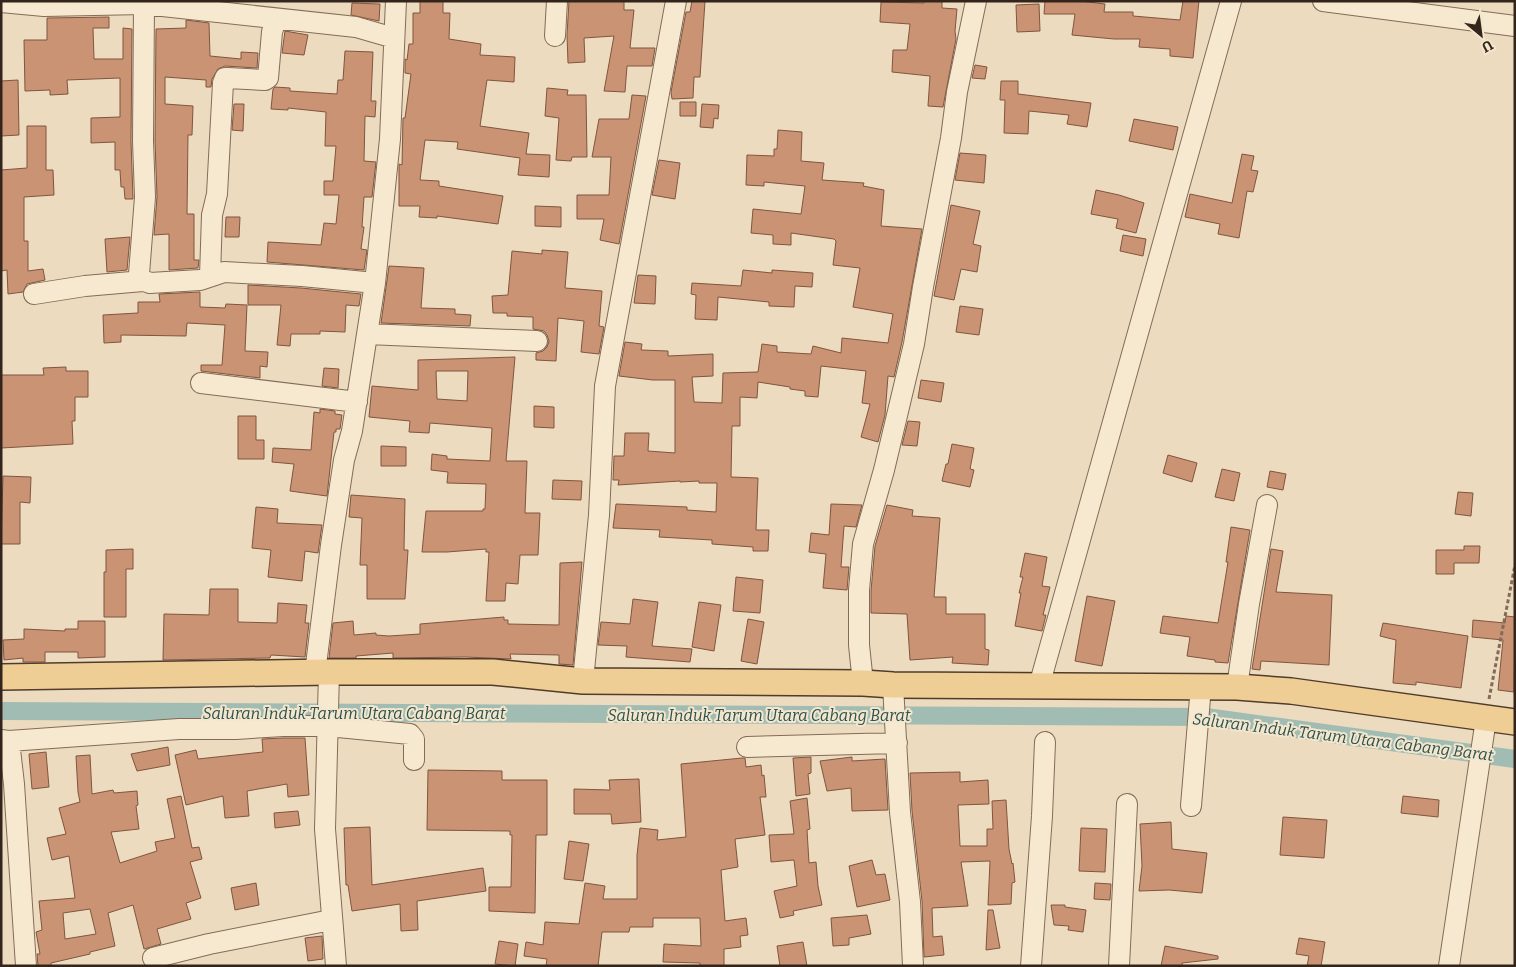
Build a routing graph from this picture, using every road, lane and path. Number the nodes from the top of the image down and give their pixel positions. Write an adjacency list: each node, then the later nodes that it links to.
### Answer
1 (396, 1): 12 (street)
2 (557, 1): 11 (street)
3 (676, 1): 25 (street)
4 (976, 1): 26 (street)
5 (1231, 1): 27 (street)
6 (1323, 1): 10 (street)
7 (1, 2): 8 (street)
8 (144, 4): 9 (street); 14 (street)
9 (276, 18): 12 (street); 13 (street)
10 (1515, 26)
11 (555, 36)
12 (394, 38): 15 (street)
13 (210, 276): 14 (street); 15 (street)
14 (143, 281): 16 (street)
15 (375, 283): 17 (street)
16 (34, 294)
17 (367, 334): 18 (street); 20 (street)
18 (537, 342)
19 (201, 383): 20 (street)
20 (357, 402): 24 (street)
21 (1267, 505): 28 (street)
22 (1515, 565): 33 (path)
23 (2, 674): 24 (main road)
24 (325, 678): 25 (main road); 31 (street)
25 (583, 681): 26 (main road)
26 (863, 682): 29 (main road)
27 (1039, 686): 29 (main road); 30 (main road)
28 (1237, 687): 30 (main road); 33 (main road)
29 (894, 693): 34 (street)
30 (1200, 693): 40 (street)
31 (329, 722): 35 (street); 38 (street); 41 (street)
32 (1515, 722): 33 (main road)
33 (1484, 726): 48 (street)
34 (896, 739): 37 (street); 45 (street)
35 (5, 741): 43 (street)
36 (1045, 742): 46 (street)
37 (747, 747)
38 (414, 760)
39 (1127, 804): 47 (street)
40 (1192, 806)
41 (331, 920): 42 (street); 44 (street)
42 (153, 958)
43 (26, 966)
44 (336, 966)
45 (913, 966)
46 (1030, 966)
47 (1119, 966)
48 (1450, 966)

